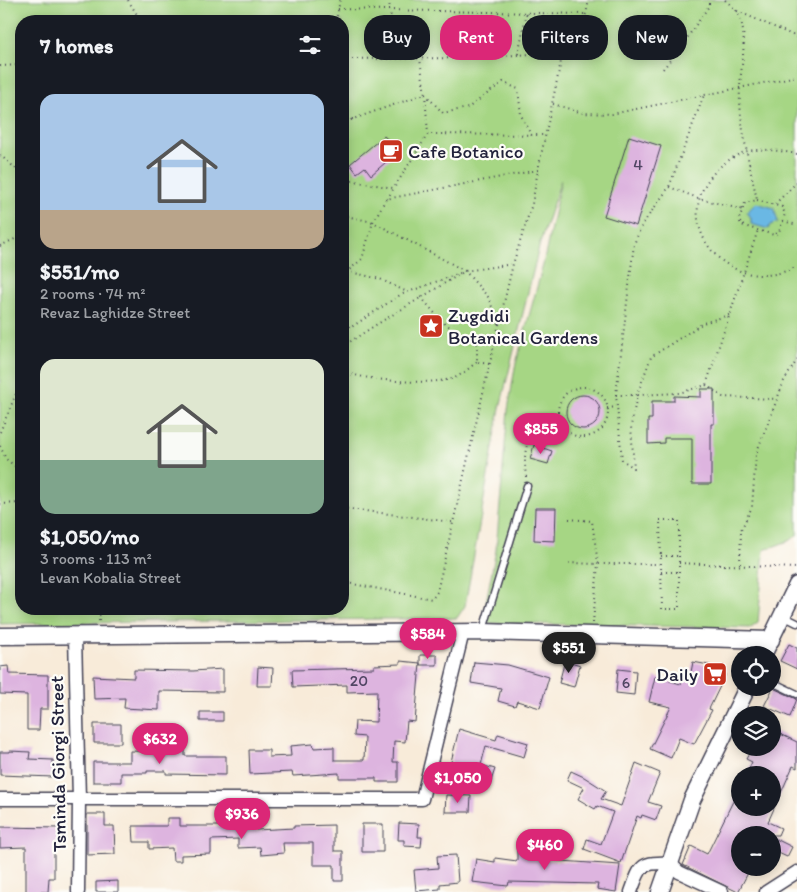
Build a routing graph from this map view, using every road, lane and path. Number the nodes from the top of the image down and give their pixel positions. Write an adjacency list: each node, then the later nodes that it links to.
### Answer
1 (128, 0): 12 (path)
2 (340, 0): 7 (path)
3 (390, 0): 8 (path)
4 (589, 0): 11 (path)
5 (709, 0): 25 (path)
6 (725, 0): 9 (path)
7 (338, 9): 8 (path); 13 (path)
8 (390, 10): 10 (path); 14 (path)
9 (736, 10): 15 (path); 27 (path)
10 (527, 12): 11 (path); 16 (path)
11 (586, 14)
12 (137, 15)
13 (337, 15)
14 (392, 15)
15 (797, 37)
16 (518, 54): 17 (path); 18 (path)
17 (522, 54)
18 (430, 58)
19 (349, 60): 20 (path)
20 (364, 60)
21 (420, 60): 28 (path)
22 (561, 60): 30 (path)
23 (15, 65): 24 (path)
24 (0, 66)
25 (663, 69)
26 (797, 76): 27 (path)
27 (739, 86): 29 (path); 37 (path)
28 (425, 94): 32 (path); 34 (path); 35 (path)
29 (704, 95): 30 (path); 44 (path)
30 (553, 104): 36 (path)
31 (349, 118): 32 (path)
32 (353, 119): 33 (path)
33 (349, 122)
34 (428, 134): 35 (path); 45 (path)
35 (531, 135): 36 (path)
36 (546, 135): 41 (path)
37 (746, 151): 38 (path); 46 (path); 48 (path)
38 (797, 154)
39 (0, 155): 40 (path)
40 (15, 168)
41 (538, 170): 47 (path); 58 (path)
42 (349, 180): 45 (path)
43 (797, 182): 49 (path)
44 (669, 187): 46 (path); 77 (path)
45 (393, 188): 47 (path)
46 (698, 198): 50 (path); 63 (path)
47 (386, 199): 53 (path)
48 (757, 200): 49 (path); 50 (path)
49 (775, 204): 52 (path)
50 (743, 210): 55 (path)
51 (349, 217): 53 (path)
52 (783, 221): 54 (path); 55 (path)
53 (373, 222): 60 (path); 61 (path)
54 (797, 225)
55 (758, 230): 63 (path)
56 (15, 239): 57 (path)
57 (0, 246)
58 (513, 264): 61 (path); 67 (path)
59 (797, 266): 63 (path)
60 (349, 271)
61 (465, 271): 64 (path); 65 (path); 67 (path)
62 (349, 272): 64 (path)
63 (743, 273): 66 (path)
64 (407, 292): 68 (path)
65 (421, 297): 69 (path); 70 (path)
66 (729, 315): 76 (path); 78 (path)
67 (499, 324): 71 (path)
68 (349, 327)
69 (477, 341): 71 (path); 73 (path)
70 (349, 343)
71 (494, 343): 74 (path)
72 (797, 360): 80 (path)
73 (477, 362): 74 (path); 75 (path)
74 (490, 364): 92 (path)
75 (349, 374)
76 (706, 385): 78 (path); 80 (path)
77 (616, 395): 78 (path); 81 (path)
78 (637, 395): 81 (path)
79 (15, 396): 84 (path)
80 (777, 399): 99 (path)
81 (618, 406): 82 (path)
82 (607, 408): 83 (path); 83 (path)
83 (558, 415): 87 (path)
84 (0, 432)
85 (0, 446): 86 (path)
86 (15, 466)
87 (527, 486): 107 (lane)
88 (15, 503): 89 (path)
89 (0, 504)
90 (349, 509): 92 (path)
91 (569, 520): 97 (path)
92 (452, 522): 103 (path)
93 (661, 556): 94 (path); 94 (path); 98 (path)
94 (679, 556): 96 (path)
95 (569, 563): 97 (path)
96 (679, 563): 99 (path); 102 (path)
97 (598, 564): 98 (path); 108 (path)
98 (662, 564): 101 (path)
99 (740, 564): 100 (path)
100 (797, 568)
101 (662, 572): 102 (path); 102 (path)
102 (679, 572)
103 (349, 583)
104 (797, 585): 105 (street)
105 (790, 620): 112 (street)
106 (463, 632): 107 (street); 110 (street); 117 (street)
107 (483, 632): 108 (street)
108 (592, 634): 111 (street)
109 (0, 636): 110 (street)
110 (76, 636): 117 (street, Tsminda Giorgi Street)
111 (742, 646)
112 (769, 646)
113 (781, 686): 114 (lane)
114 (797, 694)
115 (743, 696): 118 (street)
116 (0, 799): 117 (street)
117 (79, 799): 120 (street, Tsminda Giorgi Street)
118 (670, 863): 121 (street); 122 (street); 123 (street)
119 (797, 872): 124 (street)
120 (78, 892)
121 (631, 892)
122 (660, 892)
123 (722, 892)
124 (766, 892)

